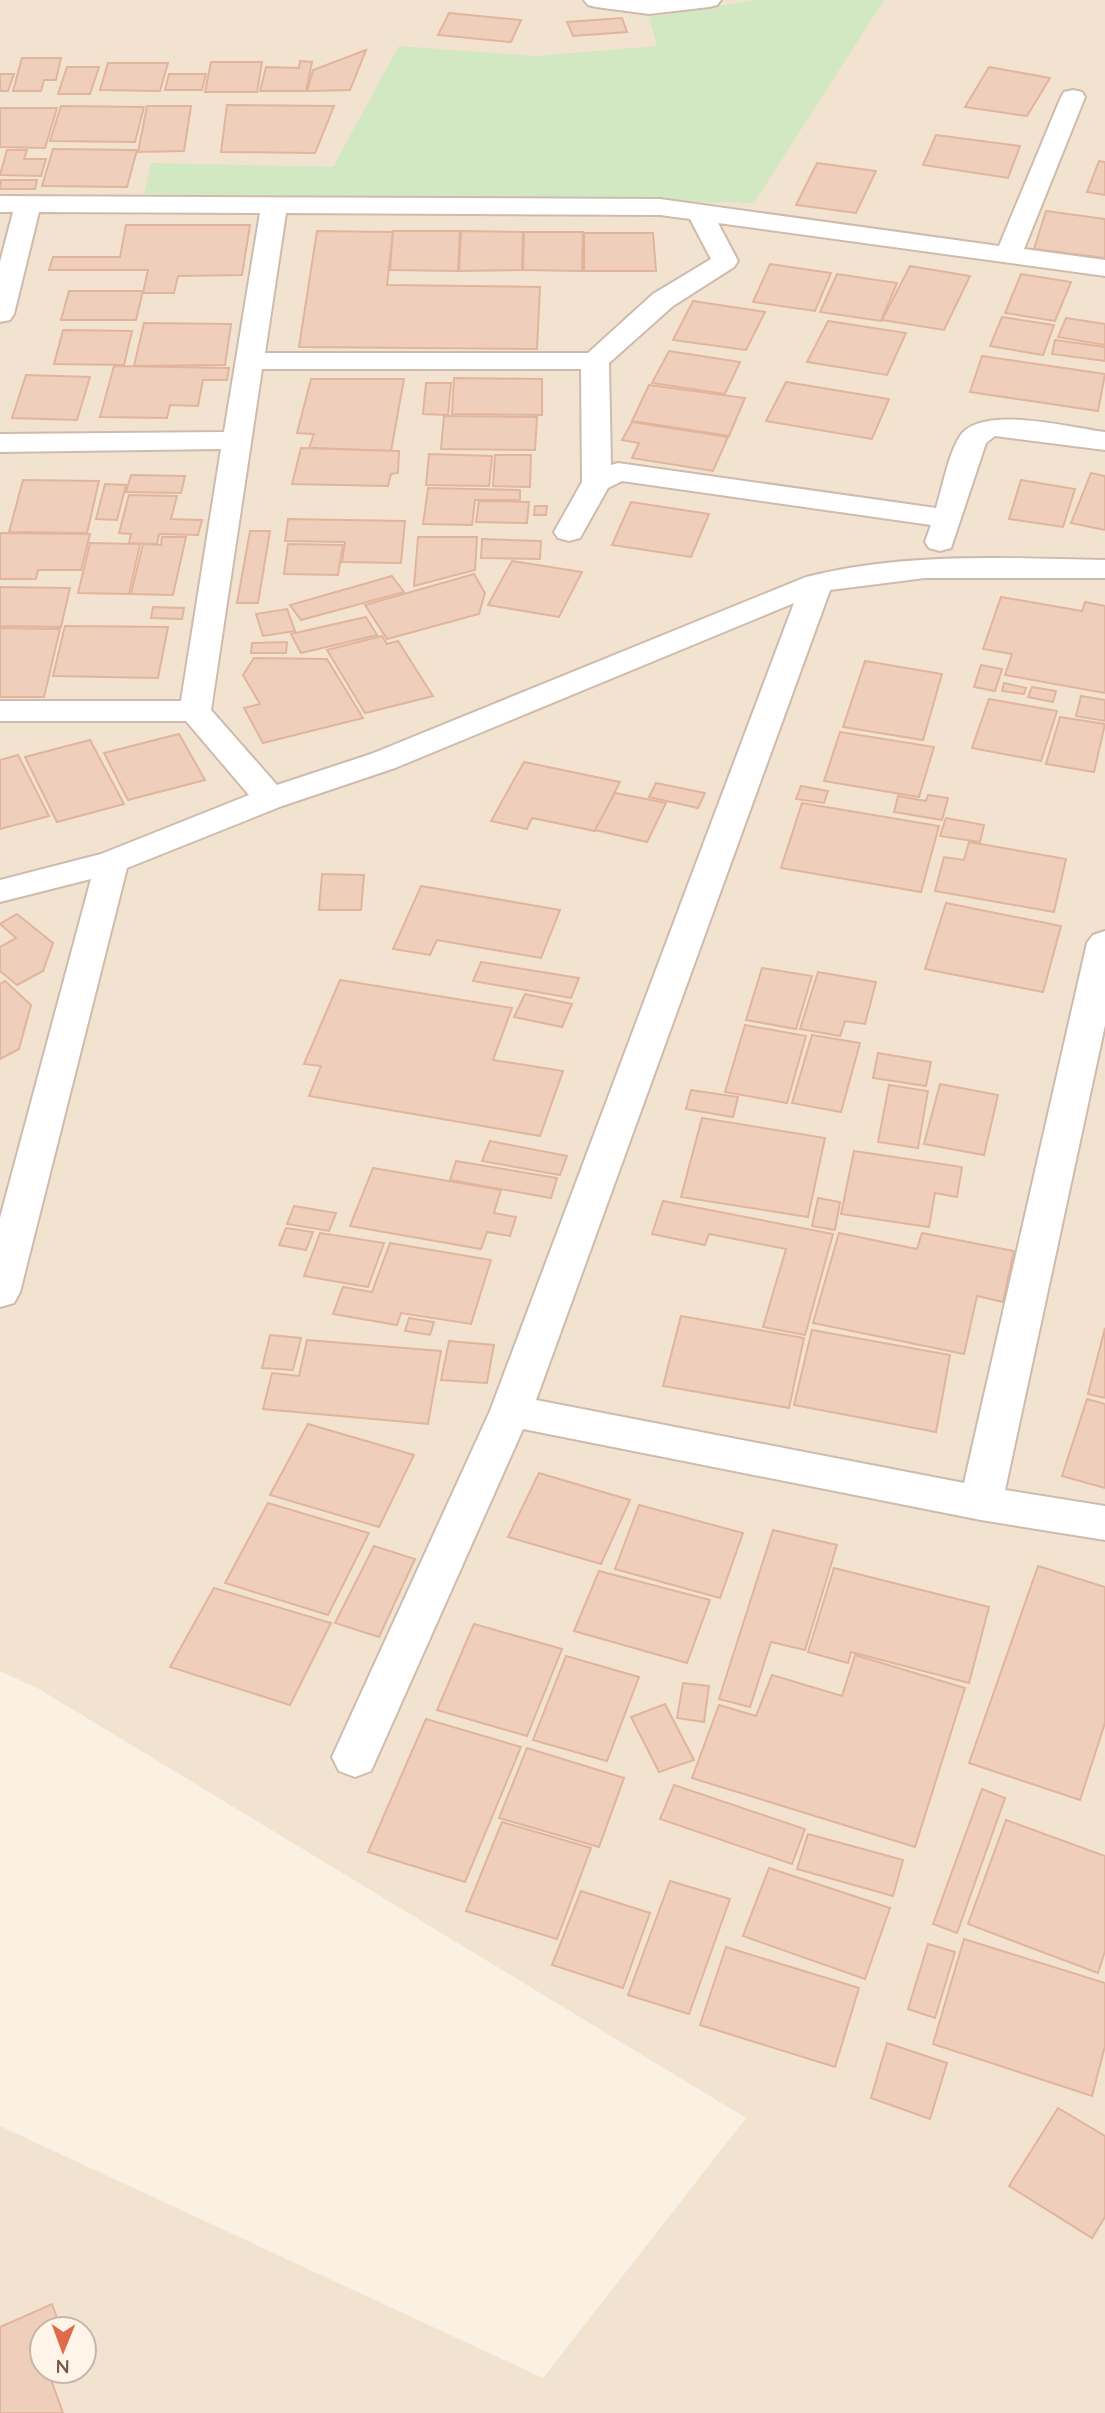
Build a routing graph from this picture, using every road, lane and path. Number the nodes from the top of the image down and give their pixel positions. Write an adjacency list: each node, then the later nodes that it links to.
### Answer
1 (596, 0): 2 (street)
2 (709, 0)
3 (1073, 97): 8 (street)
4 (0, 204): 5 (street)
5 (28, 204): 6 (street); 10 (street)
6 (274, 204): 7 (street); 11 (street)
7 (699, 211): 8 (street); 12 (street)
8 (1009, 254): 9 (street)
9 (1105, 268)
10 (0, 314)
11 (250, 360): 12 (street); 13 (street)
12 (595, 361): 16 (street)
13 (237, 440): 15 (street); 23 (street)
14 (1105, 441): 17 (street)
15 (0, 443)
16 (597, 482): 17 (street); 18 (street)
17 (947, 518): 19 (street)
18 (569, 532)
19 (932, 568): 20 (street); 21 (street)
20 (1105, 569)
21 (817, 583): 24 (street); 29 (street)
22 (0, 711): 23 (street)
23 (195, 711): 24 (street)
24 (270, 799): 25 (street)
25 (112, 862): 26 (street); 28 (street)
26 (0, 891)
27 (1105, 943): 30 (street)
28 (0, 1292)
29 (511, 1411): 30 (street); 32 (street)
30 (981, 1503): 31 (street)
31 (1105, 1523)
32 (355, 1757)

